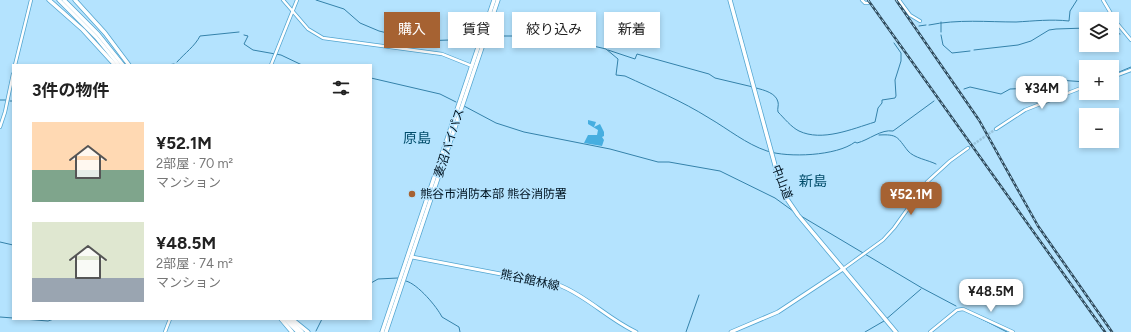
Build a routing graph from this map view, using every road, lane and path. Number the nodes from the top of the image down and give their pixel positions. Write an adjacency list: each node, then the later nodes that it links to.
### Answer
1 (31, 0): 21 (street)
2 (49, 0): 22 (highway)
3 (59, 0): 23 (highway)
4 (64, 0): 24 (highway)
5 (75, 0): 25 (highway)
6 (283, 0): 15 (street)
7 (297, 0): 15 (street)
8 (494, 0): 16 (highway, 妻沼バイパス)
9 (498, 0): 17 (highway, 妻沼バイパス)
10 (730, 0): 36 (highway, 中山道)
11 (862, 0): 14 (street)
12 (899, 0): 18 (street)
13 (1103, 0): 19 (street)
14 (868, 3)
15 (292, 10): 26 (street); 27 (street)
16 (490, 12)
17 (493, 12)
18 (920, 21)
19 (1131, 40)
20 (480, 48): 27 (highway, 妻沼バイパス)
21 (15, 64)
22 (114, 64)
23 (118, 64)
24 (122, 64)
25 (128, 64)
26 (271, 64)
27 (473, 67): 35 (highway, 妻沼バイパス); 47 (highway, 妻沼バイパス)
28 (1131, 70): 29 (street)
29 (1119, 74)
30 (12, 79): 32 (street)
31 (1079, 89): 33 (street)
32 (0, 127)
33 (996, 128)
34 (968, 148): 36 (street)
35 (412, 257): 48 (highway, 妻沼バイパス); 49 (main road, 熊谷館林線)
36 (843, 269): 50 (main road); 51 (highway, 中山道)
37 (170, 320): 42 (street)
38 (282, 320): 43 (highway)
39 (286, 320): 44 (highway)
40 (290, 320): 45 (highway)
41 (293, 320): 46 (highway)
42 (165, 332)
43 (292, 332)
44 (298, 332)
45 (302, 332)
46 (308, 332)
47 (382, 332)
48 (386, 332)
49 (636, 332)
50 (731, 332)
51 (896, 332)
52 (930, 332): 53 (street)
53 (1012, 332)

